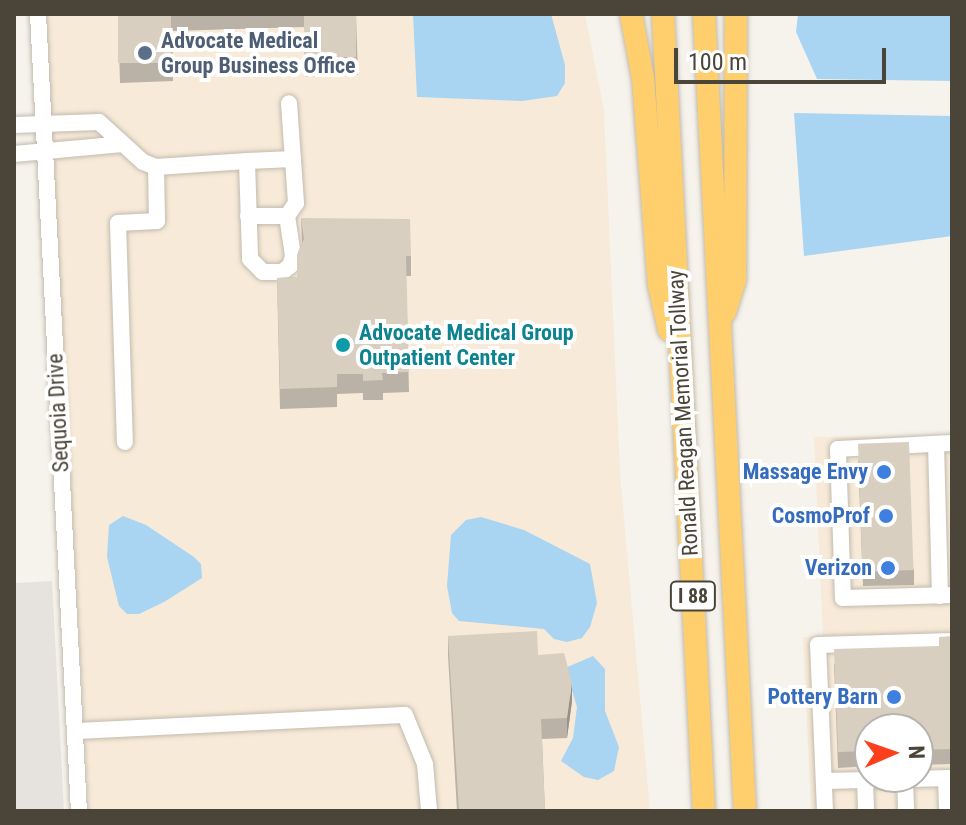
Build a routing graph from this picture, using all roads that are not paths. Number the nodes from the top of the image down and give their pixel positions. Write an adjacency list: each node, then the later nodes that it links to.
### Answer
1 (38, 14): 7 (street, Sequoia Drive)
2 (631, 14): 18 (highway)
3 (663, 14): 18 (highway, Ronald Reagan Memorial Tollway / I 88)
4 (704, 14): 17 (highway, Ronald Reagan Memorial Tollway / I 88)
5 (736, 14): 17 (highway)
6 (289, 103): 12 (street)
7 (43, 124): 8 (street); 9 (street); 10 (street, Sequoia Drive)
8 (14, 125)
9 (123, 144): 10 (street); 14 (street)
10 (44, 153): 11 (street); 23 (street, Sequoia Drive)
11 (14, 154)
12 (293, 159): 13 (street); 16 (street)
13 (247, 161): 14 (street); 15 (street)
14 (156, 167): 19 (street)
15 (248, 216): 16 (street); 16 (street)
16 (287, 216)
17 (720, 329): 30 (highway, Ronald Reagan Memorial Tollway / I 88)
18 (682, 381): 29 (highway, Ronald Reagan Memorial Tollway / I 88)
19 (125, 442)
20 (944, 444): 21 (street); 21 (street)
21 (946, 596)
22 (952, 641): 26 (street)
23 (75, 731): 27 (street, Sequoia Drive); 28 (street)
24 (949, 778): 32 (street)
25 (854, 780): 26 (street)
26 (824, 781): 31 (street)
27 (79, 811)
28 (429, 811)
29 (704, 811)
30 (745, 811)
31 (825, 811)
32 (947, 811)

